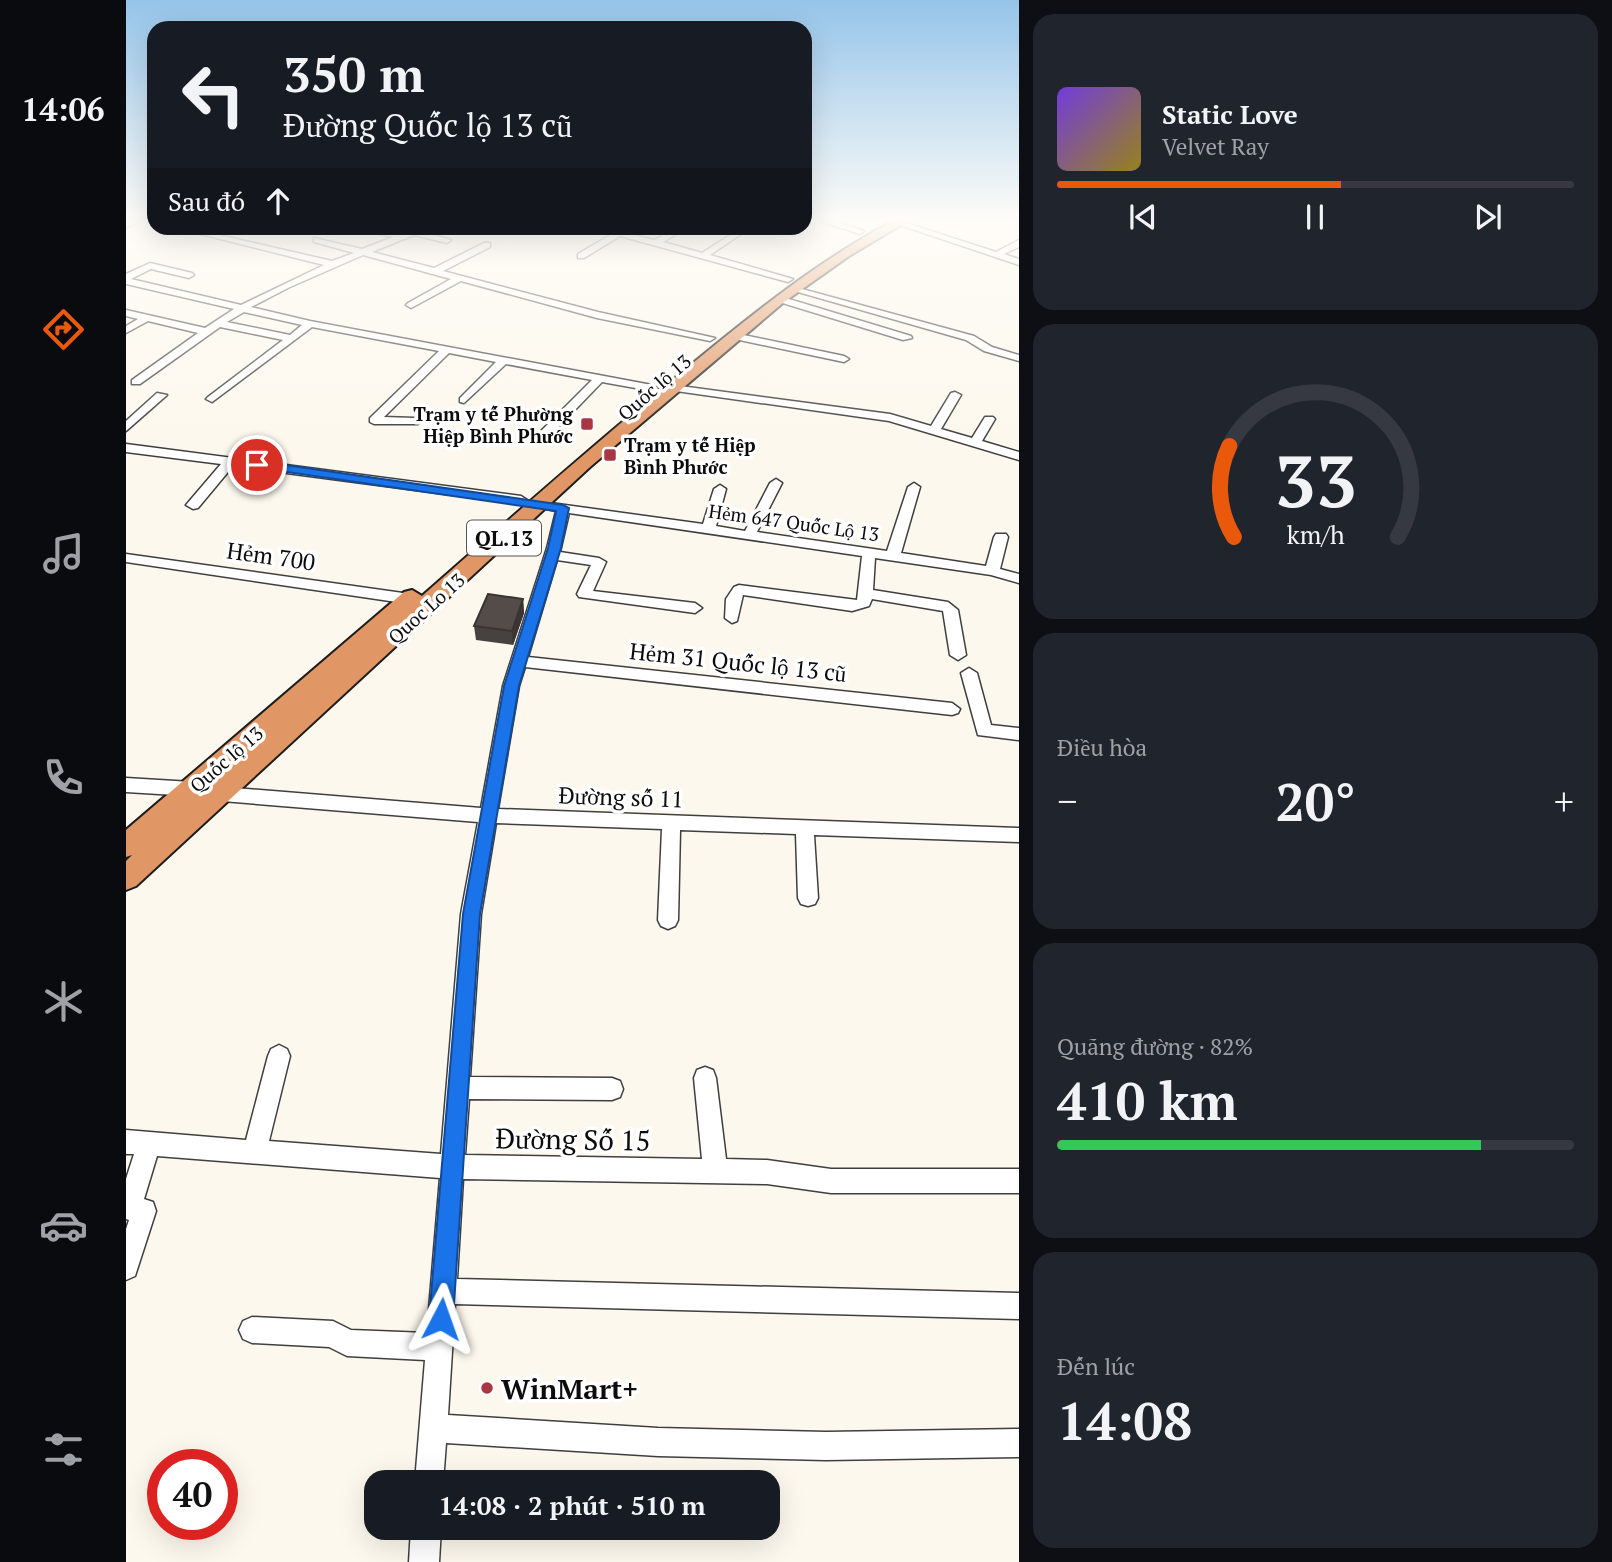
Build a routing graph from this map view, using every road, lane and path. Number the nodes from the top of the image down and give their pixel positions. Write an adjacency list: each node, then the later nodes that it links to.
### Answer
1 (182, 295): 10 (street)
2 (270, 295): 10 (street)
3 (429, 295): 9 (street)
4 (523, 295): 19 (street)
5 (778, 295): 19 (highway, Quốc lộ 13 / QL.13)
6 (780, 295): 17 (highway, Quoc Lo 13 / QL.13)
7 (801, 295): 20 (street)
8 (809, 295): 22 (street)
9 (411, 305)
10 (241, 309): 13 (street); 14 (street)
11 (126, 313): 12 (street)
12 (146, 317): 15 (street); 16 (street)
13 (220, 324): 16 (street); 18 (street)
14 (310, 324): 18 (street); 21 (street)
15 (126, 330)
16 (208, 332): 26 (street)
17 (734, 336): 23 (street); 29 (highway, Quoc Lo 13 / QL.13)
18 (291, 338): 32 (street)
19 (710, 338): 29 (highway, Quốc lộ 13 / QL.13)
20 (907, 338)
21 (445, 351): 24 (street); 35 (street)
22 (1019, 358)
23 (844, 359)
24 (502, 362): 27 (street); 33 (street)
25 (126, 370): 26 (street)
26 (149, 373): 28 (street)
27 (598, 380): 29 (street); 38 (street)
28 (136, 382)
29 (663, 388): 37 (street); 46 (highway, Quoc Lo 13 / QL.13)
30 (955, 395): 37 (street)
31 (161, 396): 36 (street)
32 (212, 398)
33 (464, 400)
34 (989, 419): 39 (street)
35 (415, 422)
36 (126, 427)
37 (935, 429): 39 (street)
38 (540, 439)
39 (976, 442): 41 (street)
40 (126, 448): 42 (street, Hẻm 647 Quốc Lộ 13)
41 (1019, 456)
42 (230, 461): 46 (street, Hẻm 647 Quốc Lộ 13); 47 (street)
43 (776, 483): 50 (street)
44 (914, 487): 54 (street)
45 (720, 489): 49 (street)
46 (531, 502): 48 (street, Hẻm 647 Quốc Lộ 13); 59 (highway, Quốc lộ 13 / QL.13); 69 (highway, Quoc Lo 13 / QL.13)
47 (193, 505)
48 (563, 508): 49 (street, Hẻm 647 Quốc Lộ 13); 53 (street)
49 (708, 530): 50 (street, Hẻm 647 Quốc Lộ 13)
50 (749, 535): 52 (street, Hẻm 647 Quốc Lộ 13)
51 (1002, 537): 56 (street)
52 (869, 552): 54 (street, Hẻm 647 Quốc Lộ 13); 58 (street)
53 (552, 555): 60 (street); 63 (street)
54 (893, 556): 56 (street, Hẻm 647 Quốc Lộ 13)
55 (126, 558): 59 (street, Hẻm 700)
56 (992, 571): 57 (street, Hẻm 647 Quốc Lộ 13)
57 (1019, 579)
58 (865, 593): 61 (street); 62 (street)
59 (410, 599): 68 (highway, Quốc lộ 13 / QL.13)
60 (695, 608)
61 (733, 618)
62 (958, 655)
63 (519, 661): 65 (street, Hẻm 31 Quốc lộ 13 cũ); 70 (street)
64 (969, 673): 66 (street)
65 (952, 709)
66 (1019, 734)
67 (126, 785): 68 (street)
68 (192, 789): 74 (highway, Quốc lộ 13 / QL.13)
69 (222, 794): 70 (street, Đường số 11); 75 (highway, Quoc Lo 13 / QL.13)
70 (489, 816): 71 (street, Đường số 11); 80 (street)
71 (671, 824): 72 (street, Đường số 11); 77 (street)
72 (805, 829): 73 (street, Đường số 11); 76 (street)
73 (1019, 835)
74 (126, 846)
75 (126, 878)
76 (808, 898)
77 (668, 920)
78 (279, 1056): 83 (street)
79 (705, 1077): 85 (street)
80 (458, 1088): 81 (street); 84 (street)
81 (612, 1088)
82 (137, 1143): 83 (street, Đường Số 15); 87 (street)
83 (255, 1151): 84 (street, Đường Số 15)
84 (452, 1167): 85 (street, Đường Số 15); 88 (street)
85 (715, 1171): 86 (street, Đường Số 15)
86 (1019, 1181)
87 (126, 1267)
88 (443, 1291): 89 (street); 91 (street)
89 (1019, 1306)
90 (252, 1330): 91 (street)
91 (439, 1347): 92 (street)
92 (433, 1428): 93 (street); 94 (street)
93 (1019, 1443)
94 (430, 1470)
95 (425, 1540): 96 (street)
96 (424, 1562)

